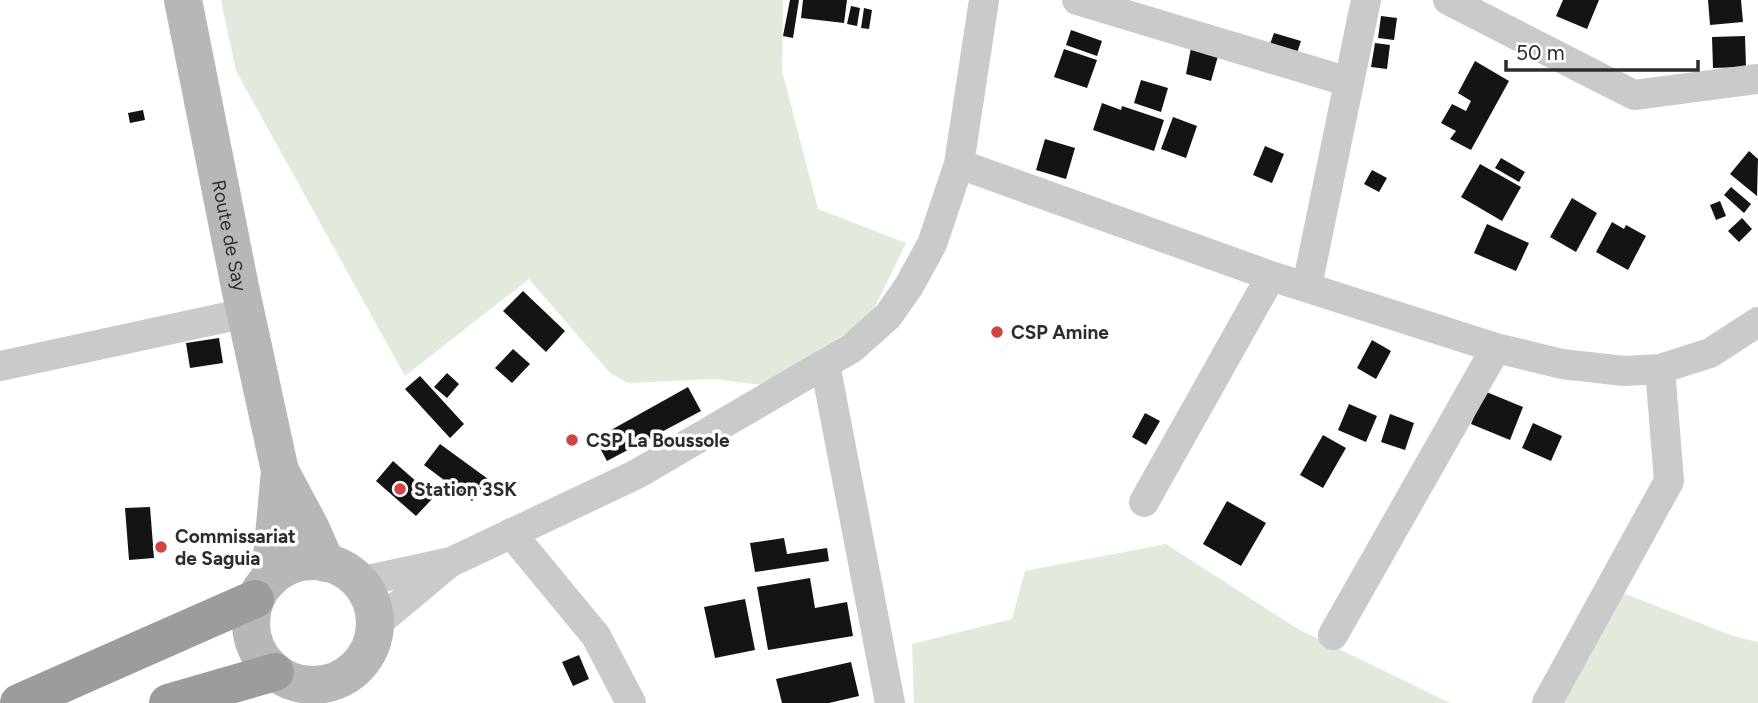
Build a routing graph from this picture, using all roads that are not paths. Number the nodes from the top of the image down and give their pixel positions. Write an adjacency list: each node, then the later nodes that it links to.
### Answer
1 (183, 0): 11 (main road, Route de Say)
2 (984, 0): 8 (street)
3 (1077, 0): 7 (street)
4 (1366, 0): 7 (street)
5 (1448, 0): 6 (street)
6 (1758, 79)
7 (1349, 82): 10 (street)
8 (958, 164): 9 (street); 14 (street)
9 (1271, 276): 10 (street); 18 (street)
10 (1307, 286): 13 (street)
11 (246, 313): 15 (street); 17 (main road, Route de Say)
12 (1758, 322): 16 (street)
13 (1496, 348): 16 (street); 25 (street)
14 (825, 364): 19 (street); 31 (street)
15 (0, 366)
16 (1660, 369): 32 (street)
17 (280, 471): 21 (main road, Route de Say); 23 (main road, Route de Say)
18 (1144, 502)
19 (511, 533): 20 (street); 30 (street)
20 (451, 562): 22 (street); 24 (street)
21 (326, 563): 22 (main road); 23 (main road)
22 (359, 582): 24 (main road)
23 (262, 589): 26 (main road); 28 (highway)
24 (375, 625): 27 (main road)
25 (1333, 635)
26 (290, 686): 27 (main road); 29 (highway)
27 (345, 690)
28 (19, 703)
29 (168, 703)
30 (631, 703)
31 (890, 703)
32 (1547, 703)

